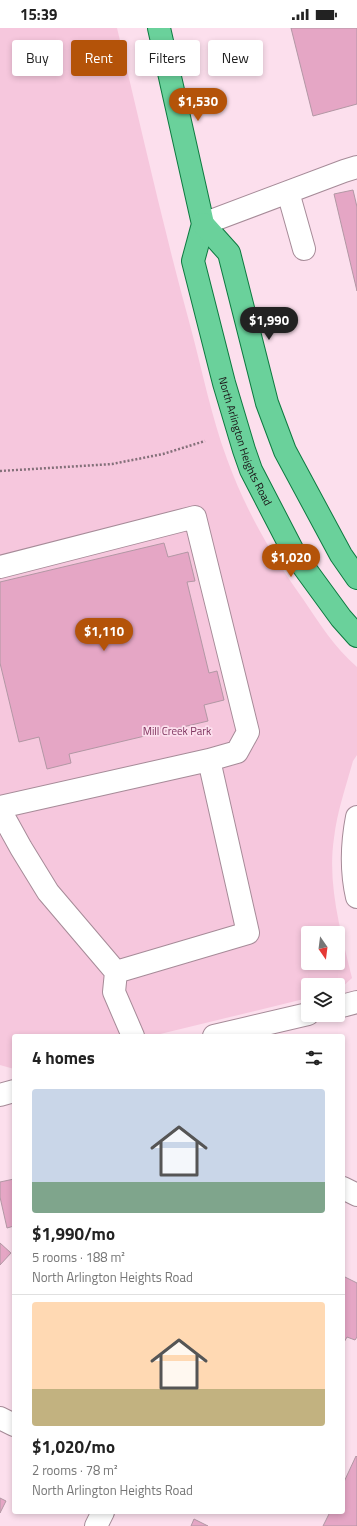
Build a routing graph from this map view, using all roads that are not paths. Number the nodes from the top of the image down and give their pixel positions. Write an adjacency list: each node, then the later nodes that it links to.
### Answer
1 (159, 28): 4 (main road, North Arlington Heights Road)
2 (357, 167): 3 (street)
3 (288, 192): 4 (street); 5 (street)
4 (203, 224): 7 (main road); 8 (main road, North Arlington Heights Road)
5 (304, 249)
6 (0, 567): 9 (street)
7 (357, 578)
8 (357, 636)
9 (209, 760): 10 (street); 14 (street)
10 (0, 807)
11 (0, 810): 14 (street)
12 (357, 817): 13 (street)
13 (357, 897)
14 (116, 972): 18 (street)
15 (357, 1002): 16 (street)
16 (345, 1005)
17 (301, 1016): 19 (street)
18 (132, 1034)
19 (223, 1034)
20 (12, 1092): 21 (street)
21 (0, 1095)
22 (345, 1189): 23 (street)
23 (357, 1195)
24 (0, 1418): 25 (street)
25 (12, 1424)
26 (102, 1514): 27 (street)
27 (96, 1526)

